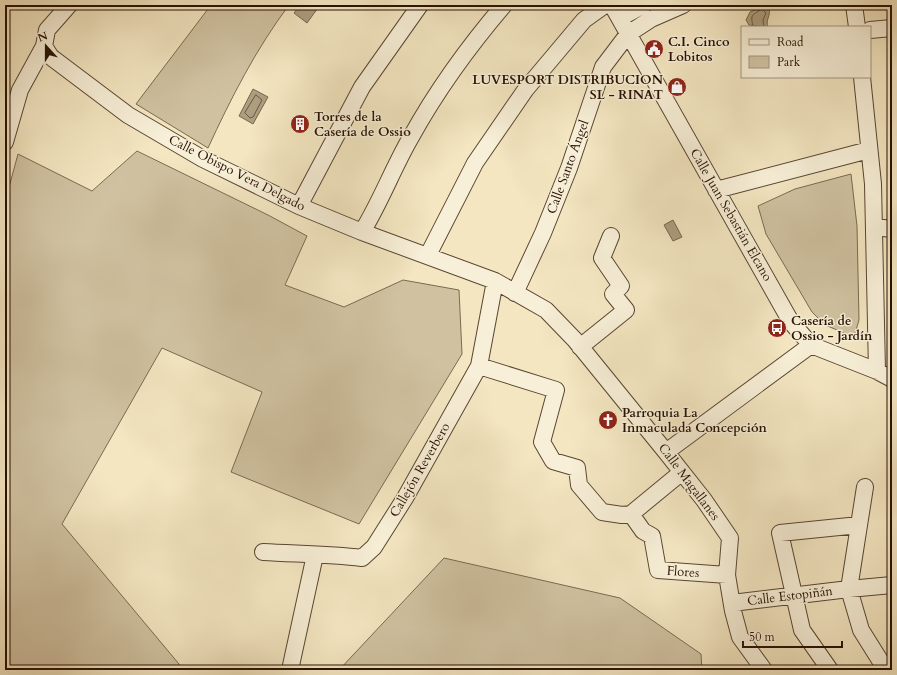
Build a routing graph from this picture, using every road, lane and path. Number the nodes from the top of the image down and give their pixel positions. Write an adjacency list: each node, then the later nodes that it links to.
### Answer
1 (69, 5): 13 (street)
2 (420, 5): 18 (street)
3 (504, 5): 21 (street)
4 (605, 5): 23 (street)
5 (644, 5): 8 (street)
6 (683, 5): 12 (street, Calle Santo Ángel)
7 (854, 5): 9 (street)
8 (616, 12): 12 (street, Calle Juan Sebastián Elcano)
9 (857, 26)
10 (892, 28): 11 (street)
11 (871, 30)
12 (628, 34): 17 (street, Calle Juan Sebastián Elcano); 25 (street, Calle Santo Ángel)
13 (44, 46): 15 (street); 18 (street, Calle Obispo Vera Delgado)
14 (862, 78): 16 (street)
15 (5, 142)
16 (869, 150): 17 (street); 19 (street)
17 (716, 190): 26 (street, Calle Juan Sebastián Elcano)
18 (299, 206): 21 (street, Calle Obispo Vera Delgado)
19 (875, 227): 20 (street); 29 (street)
20 (892, 229)
21 (362, 232): 23 (street, Calle Obispo Vera Delgado)
22 (612, 236): 27 (street)
23 (428, 255): 24 (street, Calle Magallanes)
24 (495, 281): 25 (street, Calle Magallanes); 28 (street, Callejón Reverbero)
25 (515, 293): 27 (street, Calle Magallanes)
26 (811, 345): 29 (street, Calle Juan Sebastián Elcano); 31 (street)
27 (580, 347): 31 (street, Calle Magallanes)
28 (479, 366): 34 (street); 37 (street, Callejón Reverbero)
29 (877, 371): 30 (street, Calle Juan Sebastián Elcano)
30 (892, 380)
31 (666, 452): 32 (street, Calle Magallanes)
32 (682, 472): 34 (street); 38 (street, Calle Magallanes)
33 (865, 487): 35 (street)
34 (631, 514): 38 (street, Flores)
35 (859, 525): 40 (street); 41 (street)
36 (263, 552): 37 (street, Callejón Reverbero)
37 (315, 555): 44 (street)
38 (727, 575): 42 (street, Calle Magallanes)
39 (892, 586): 40 (street, Calle Estopiñán)
40 (849, 588): 41 (street, Calle Estopiñán); 43 (street)
41 (794, 595): 42 (street, Calle Estopiñán); 46 (street)
42 (732, 603): 45 (street, Calle Magallanes)
43 (886, 665)
44 (290, 670)
45 (764, 670)
46 (830, 670)

